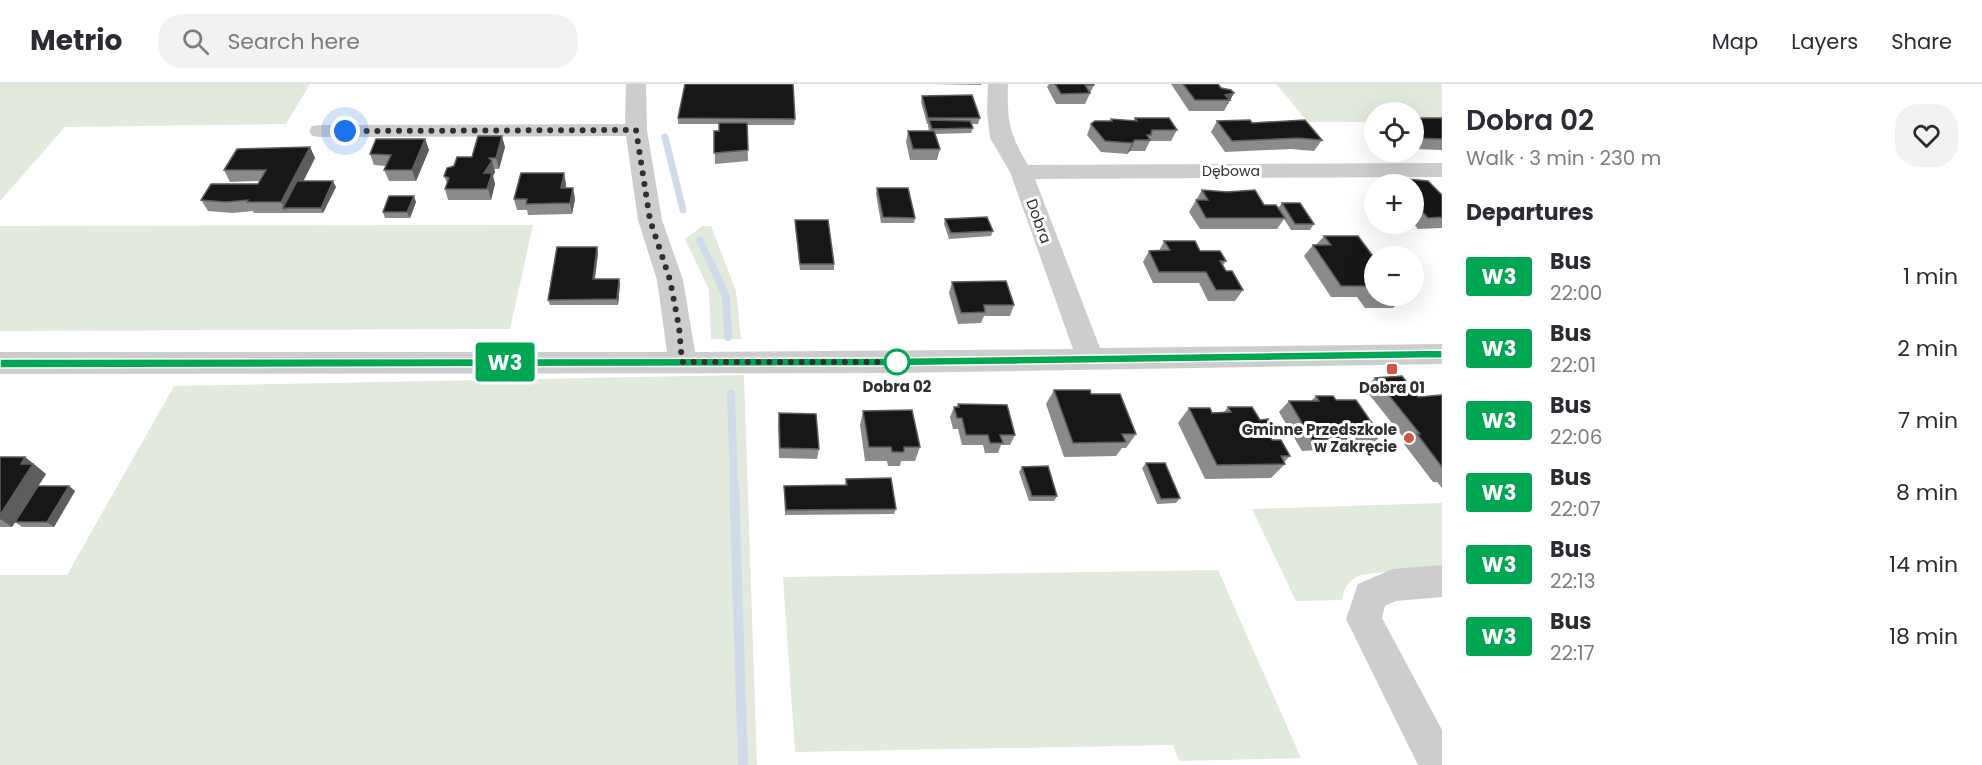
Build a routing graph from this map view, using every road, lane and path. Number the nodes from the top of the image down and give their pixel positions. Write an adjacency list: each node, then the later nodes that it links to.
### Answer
1 (636, 84): 3 (street)
2 (998, 84): 6 (street, Dobra)
3 (636, 130): 4 (street); 9 (street)
4 (320, 131)
5 (1442, 170): 6 (street, Dębowa)
6 (1021, 172): 8 (street, Dobra)
7 (1442, 354): 8 (street)
8 (1090, 358): 9 (street)
9 (682, 362): 10 (street)
10 (0, 363)
11 (1442, 581): 12 (street)
12 (1439, 765)

